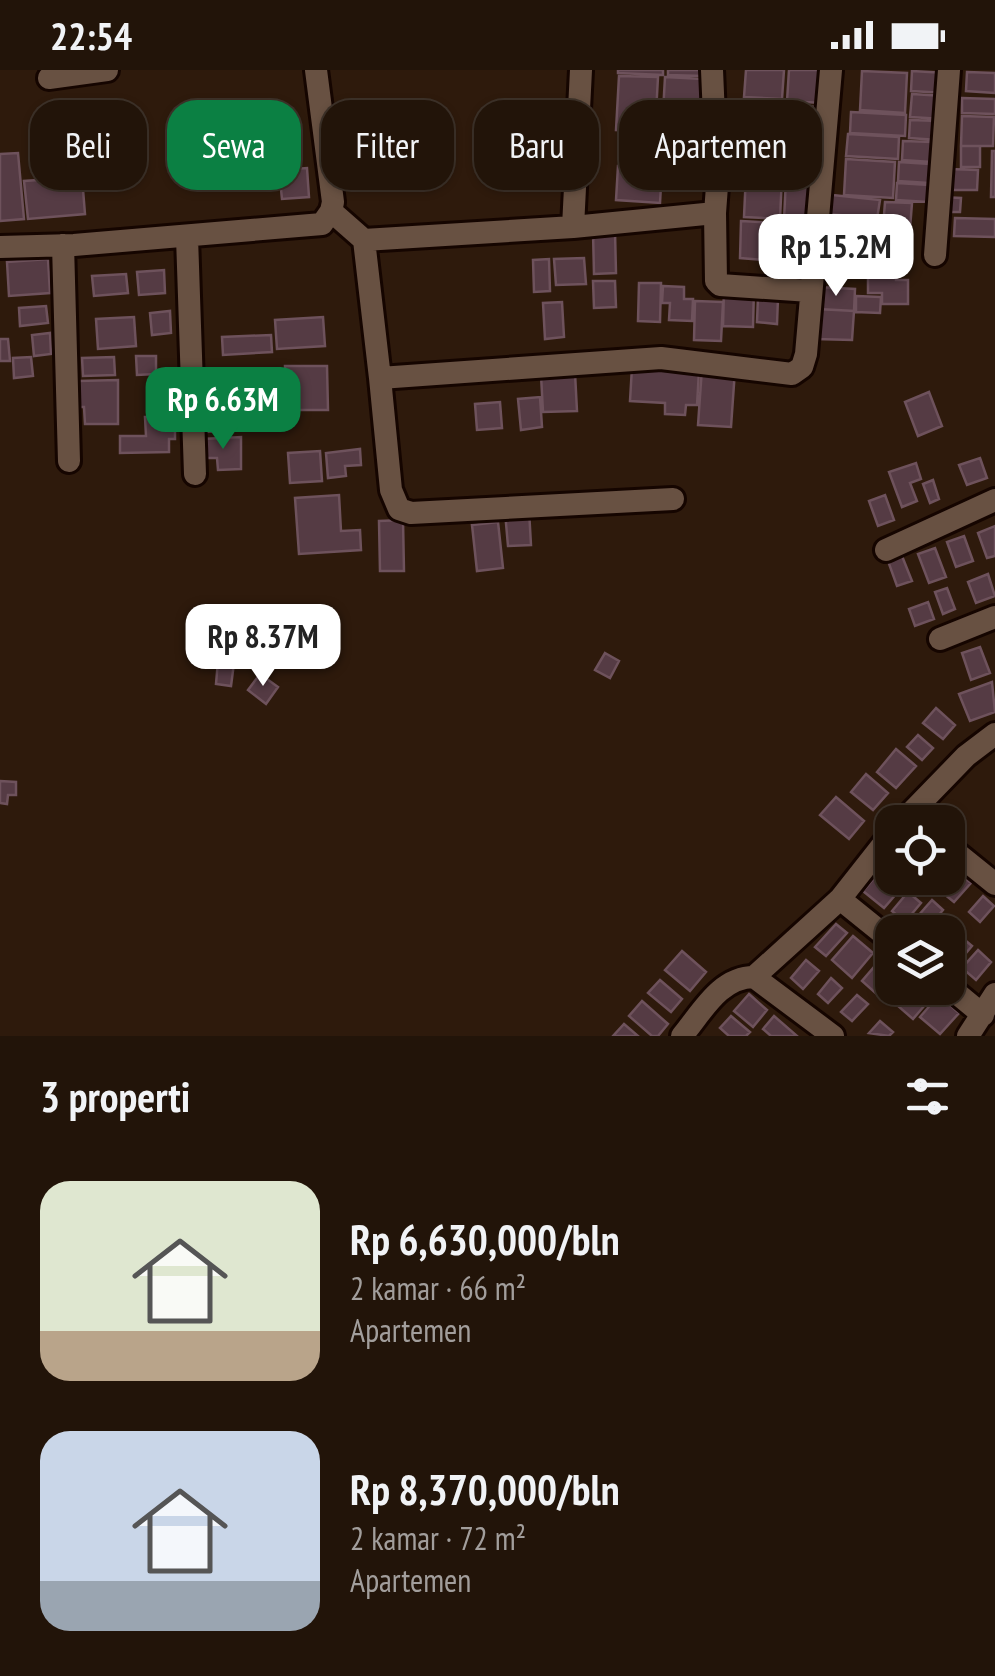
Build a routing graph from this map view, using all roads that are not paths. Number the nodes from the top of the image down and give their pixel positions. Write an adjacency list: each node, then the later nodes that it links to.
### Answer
1 (108, 70): 7 (street)
2 (316, 70): 12 (street)
3 (581, 70): 14 (street)
4 (712, 70): 8 (street)
5 (830, 70): 9 (street)
6 (948, 70): 19 (street)
7 (49, 78)
8 (714, 100)
9 (822, 143)
10 (716, 190): 13 (street)
11 (818, 190): 20 (street)
12 (331, 212): 15 (street); 16 (street)
13 (715, 213): 14 (street); 20 (street)
14 (573, 227): 16 (street)
15 (187, 237): 17 (street); 23 (street)
16 (364, 240): 21 (street)
17 (63, 245): 18 (street); 22 (street)
18 (0, 247)
19 (936, 256)
20 (810, 291): 21 (street)
21 (380, 378): 24 (street)
22 (69, 461)
23 (195, 474)
24 (673, 499)
25 (995, 500): 26 (street)
26 (886, 550)
27 (995, 617): 28 (street)
28 (940, 639)
29 (995, 734): 30 (street)
30 (922, 805)
31 (875, 855): 34 (street)
32 (965, 860): 33 (street)
33 (995, 884)
34 (840, 899): 35 (street); 36 (street)
35 (875, 928)
36 (754, 977): 39 (street); 40 (street)
37 (965, 993): 38 (street)
38 (989, 1004): 41 (street)
39 (831, 1035)
40 (682, 1036)
41 (968, 1036)

